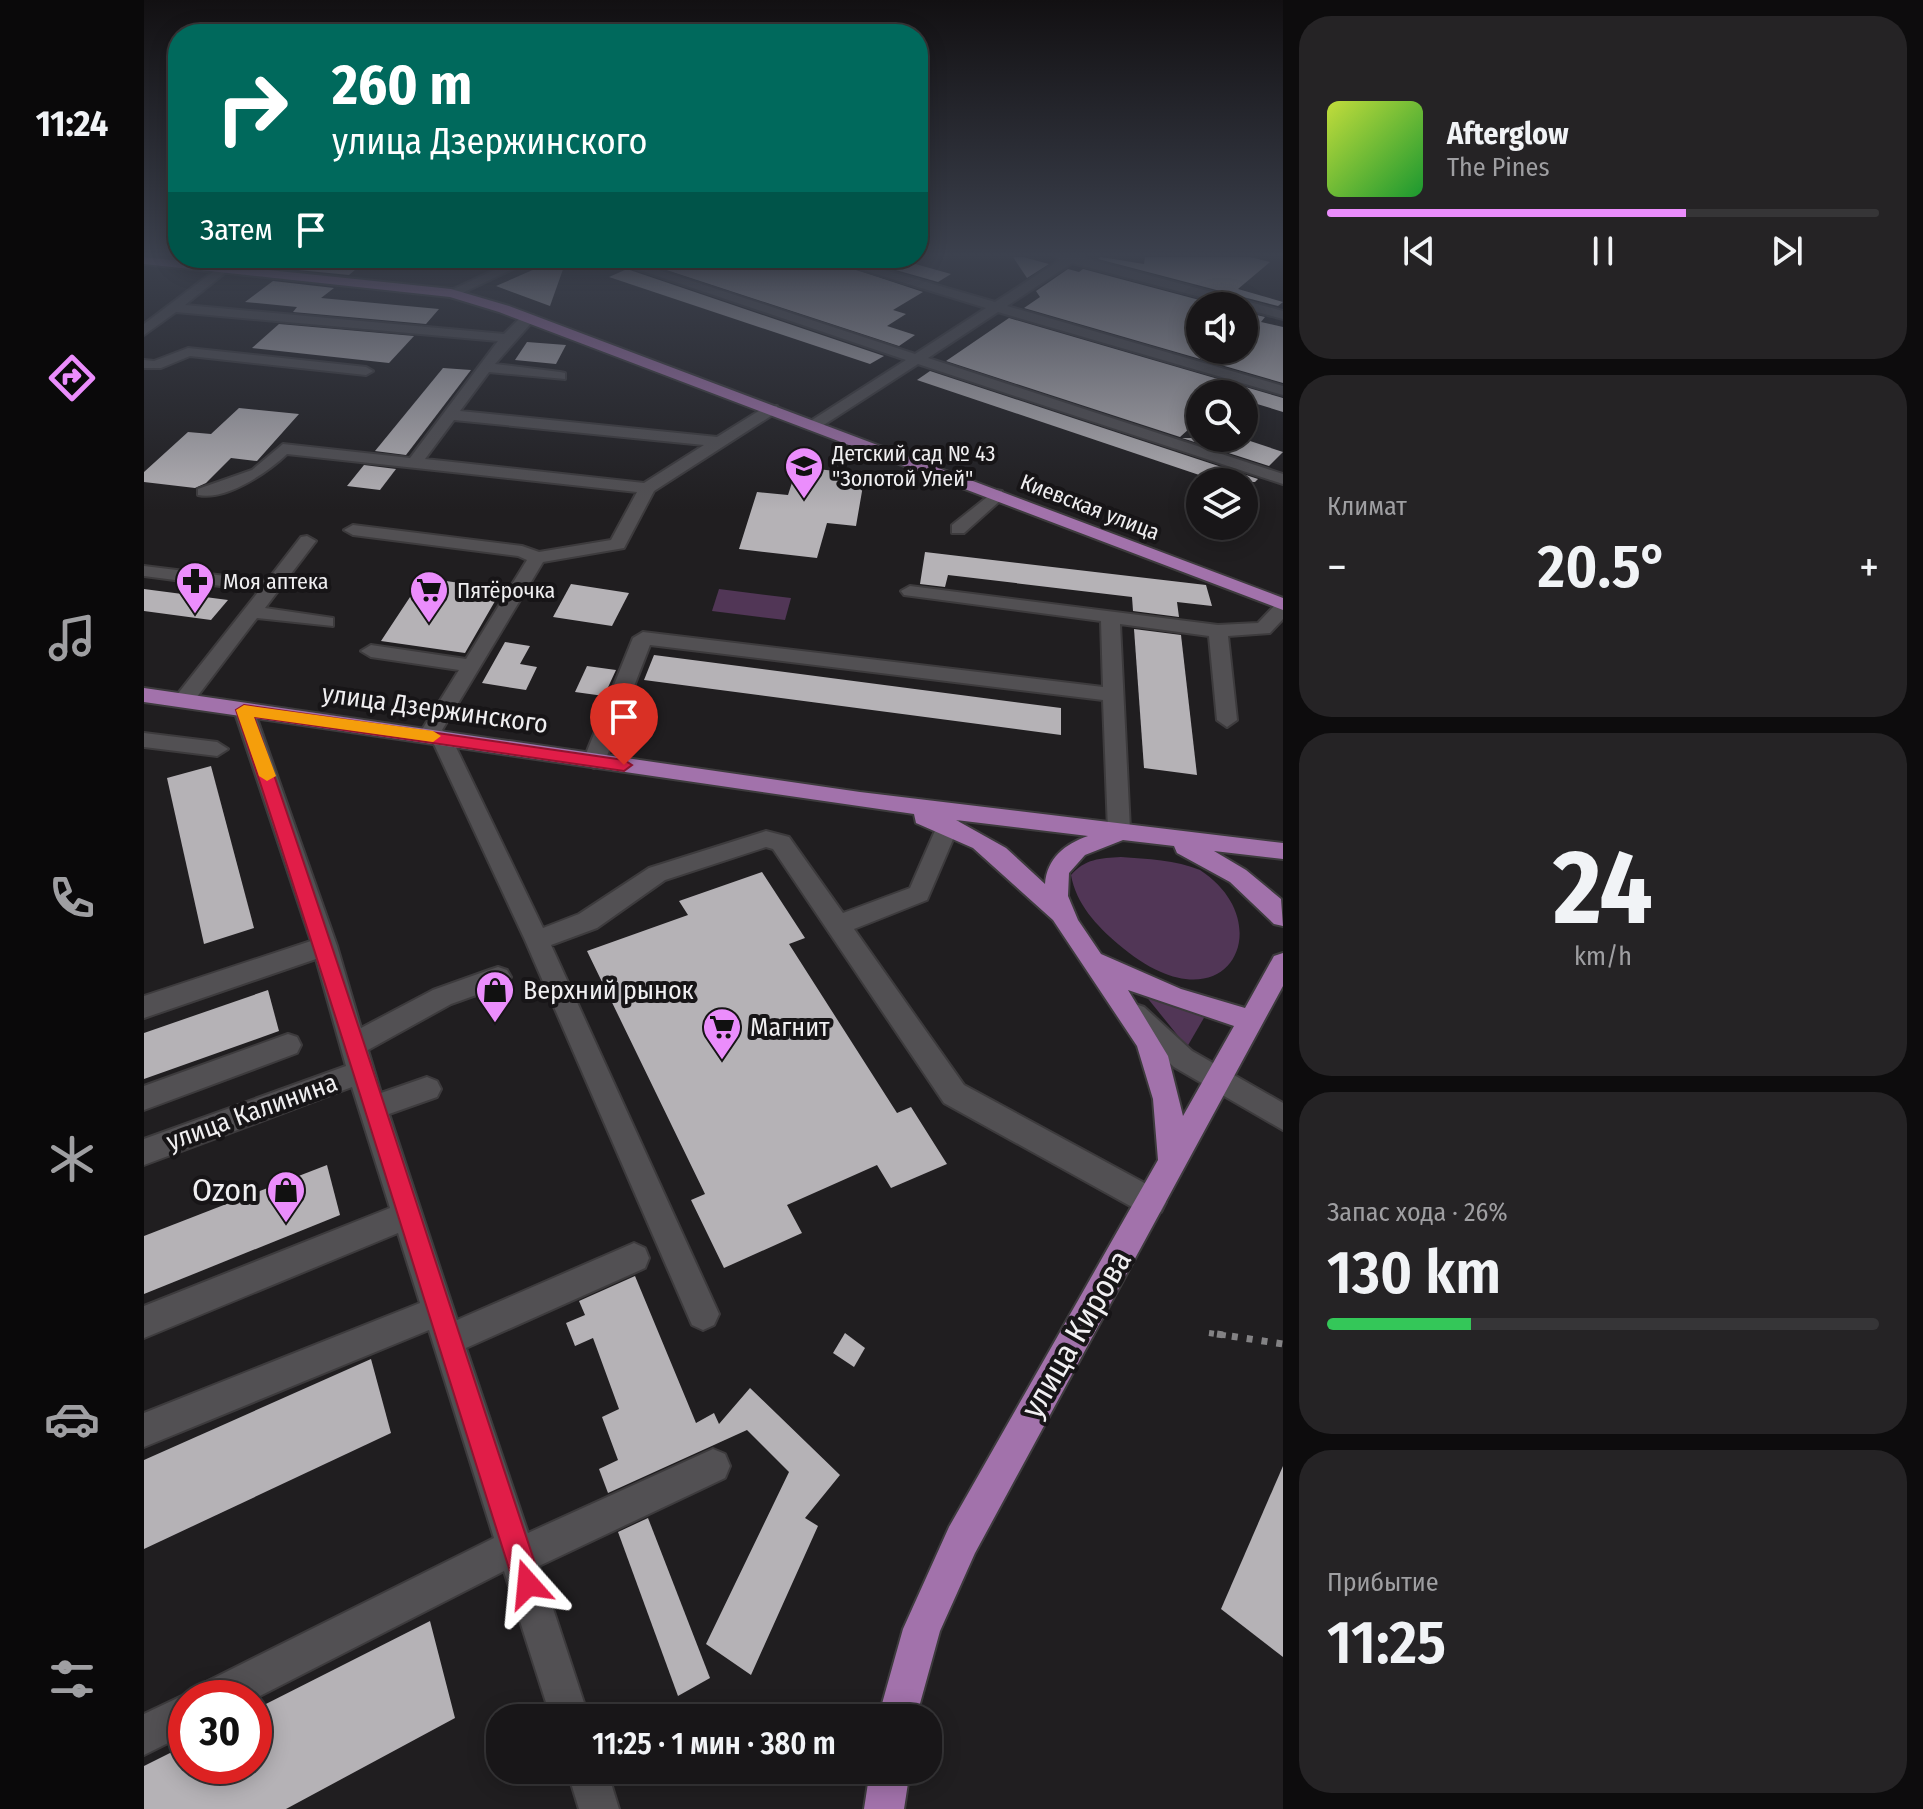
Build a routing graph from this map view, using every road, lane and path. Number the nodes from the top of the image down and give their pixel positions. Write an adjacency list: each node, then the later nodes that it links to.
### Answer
1 (505, 341): 8 (street)
2 (591, 341): 12 (main road, Киевская улица)
3 (861, 341): 6 (street)
4 (943, 341): 6 (street)
5 (1113, 341): 11 (street)
6 (914, 359): 14 (street); 17 (street)
7 (144, 364): 9 (street)
8 (487, 367): 10 (street); 13 (street)
9 (366, 371)
10 (560, 376)
11 (1283, 391)
12 (772, 409): 14 (main road, Киевская улица); 15 (street)
13 (451, 415): 15 (street); 16 (street)
14 (814, 425): 20 (main road, Киевская улица)
15 (719, 442): 18 (street)
16 (414, 463): 18 (street); 19 (street)
17 (1283, 479)
18 (647, 488): 24 (street)
19 (204, 492)
20 (996, 495): 21 (street); 28 (main road, Киевская улица)
21 (958, 529)
22 (353, 530): 24 (street)
23 (307, 541): 26 (street)
24 (537, 558): 34 (street)
25 (144, 571): 26 (street)
26 (271, 587): 29 (street)
27 (910, 591): 30 (street)
28 (1283, 606): 32 (street)
29 (252, 612): 31 (street); 37 (street)
30 (1110, 618): 32 (street); 36 (street)
31 (326, 622)
32 (1218, 631): 38 (street)
33 (371, 651): 34 (street)
34 (468, 665): 40 (street)
35 (144, 695): 37 (main road, улица Дзержинского)
36 (1113, 695): 43 (street); 46 (street)
37 (183, 701): 39 (main road, улица Дзержинского)
38 (1227, 720)
39 (249, 724): 40 (main road, улица Дзержинского); 53 (street)
40 (434, 736): 43 (main road, улица Дзержинского); 52 (street)
41 (144, 740): 42 (street)
42 (217, 749)
43 (594, 761): 44 (main road, улица Дзержинского)
44 (860, 800): 45 (main road); 46 (main road)
45 (949, 823): 50 (main road); 51 (street)
46 (1124, 830): 47 (main road); 50 (main road)
47 (1164, 837): 48 (main road); 49 (main road)
48 (1283, 851)
49 (1283, 917)
50 (1064, 919): 54 (main road)
51 (838, 925): 52 (street); 69 (street)
52 (537, 940): 72 (street)
53 (325, 946): 57 (street); 61 (street)
54 (1090, 955): 58 (main road); 59 (main road)
55 (1283, 963): 59 (main road, улица Кирова)
56 (498, 977): 61 (street, улица Калинина)
57 (144, 1007)
58 (1131, 1011): 62 (street); 68 (main road)
59 (1250, 1020): 62 (main road, улица Кирова)
60 (288, 1045): 64 (street)
61 (357, 1058): 65 (street); 67 (street, улица Калинина)
62 (1218, 1081): 66 (street); 68 (main road, улица Кирова)
63 (427, 1089): 65 (street)
64 (144, 1098)
65 (372, 1108): 70 (street)
66 (1283, 1118)
67 (144, 1152)
68 (1172, 1163): 69 (main road, улица Кирова)
69 (1151, 1202): 82 (main road, улица Кирова)
70 (408, 1215): 73 (street); 74 (street)
71 (634, 1258): 74 (street)
72 (703, 1314)
73 (144, 1322)
74 (443, 1326): 77 (street); 79 (street)
75 (1209, 1333): 76 (path)
76 (1283, 1344)
77 (144, 1430)
78 (713, 1466): 79 (street)
79 (518, 1552): 80 (street); 81 (street)
80 (253, 1680)
81 (566, 1704)
82 (901, 1704)
83 (168, 1722): 84 (street)
84 (144, 1735)
85 (591, 1784): 87 (street)
86 (888, 1784): 88 (main road)
87 (599, 1809)
88 (884, 1809)

